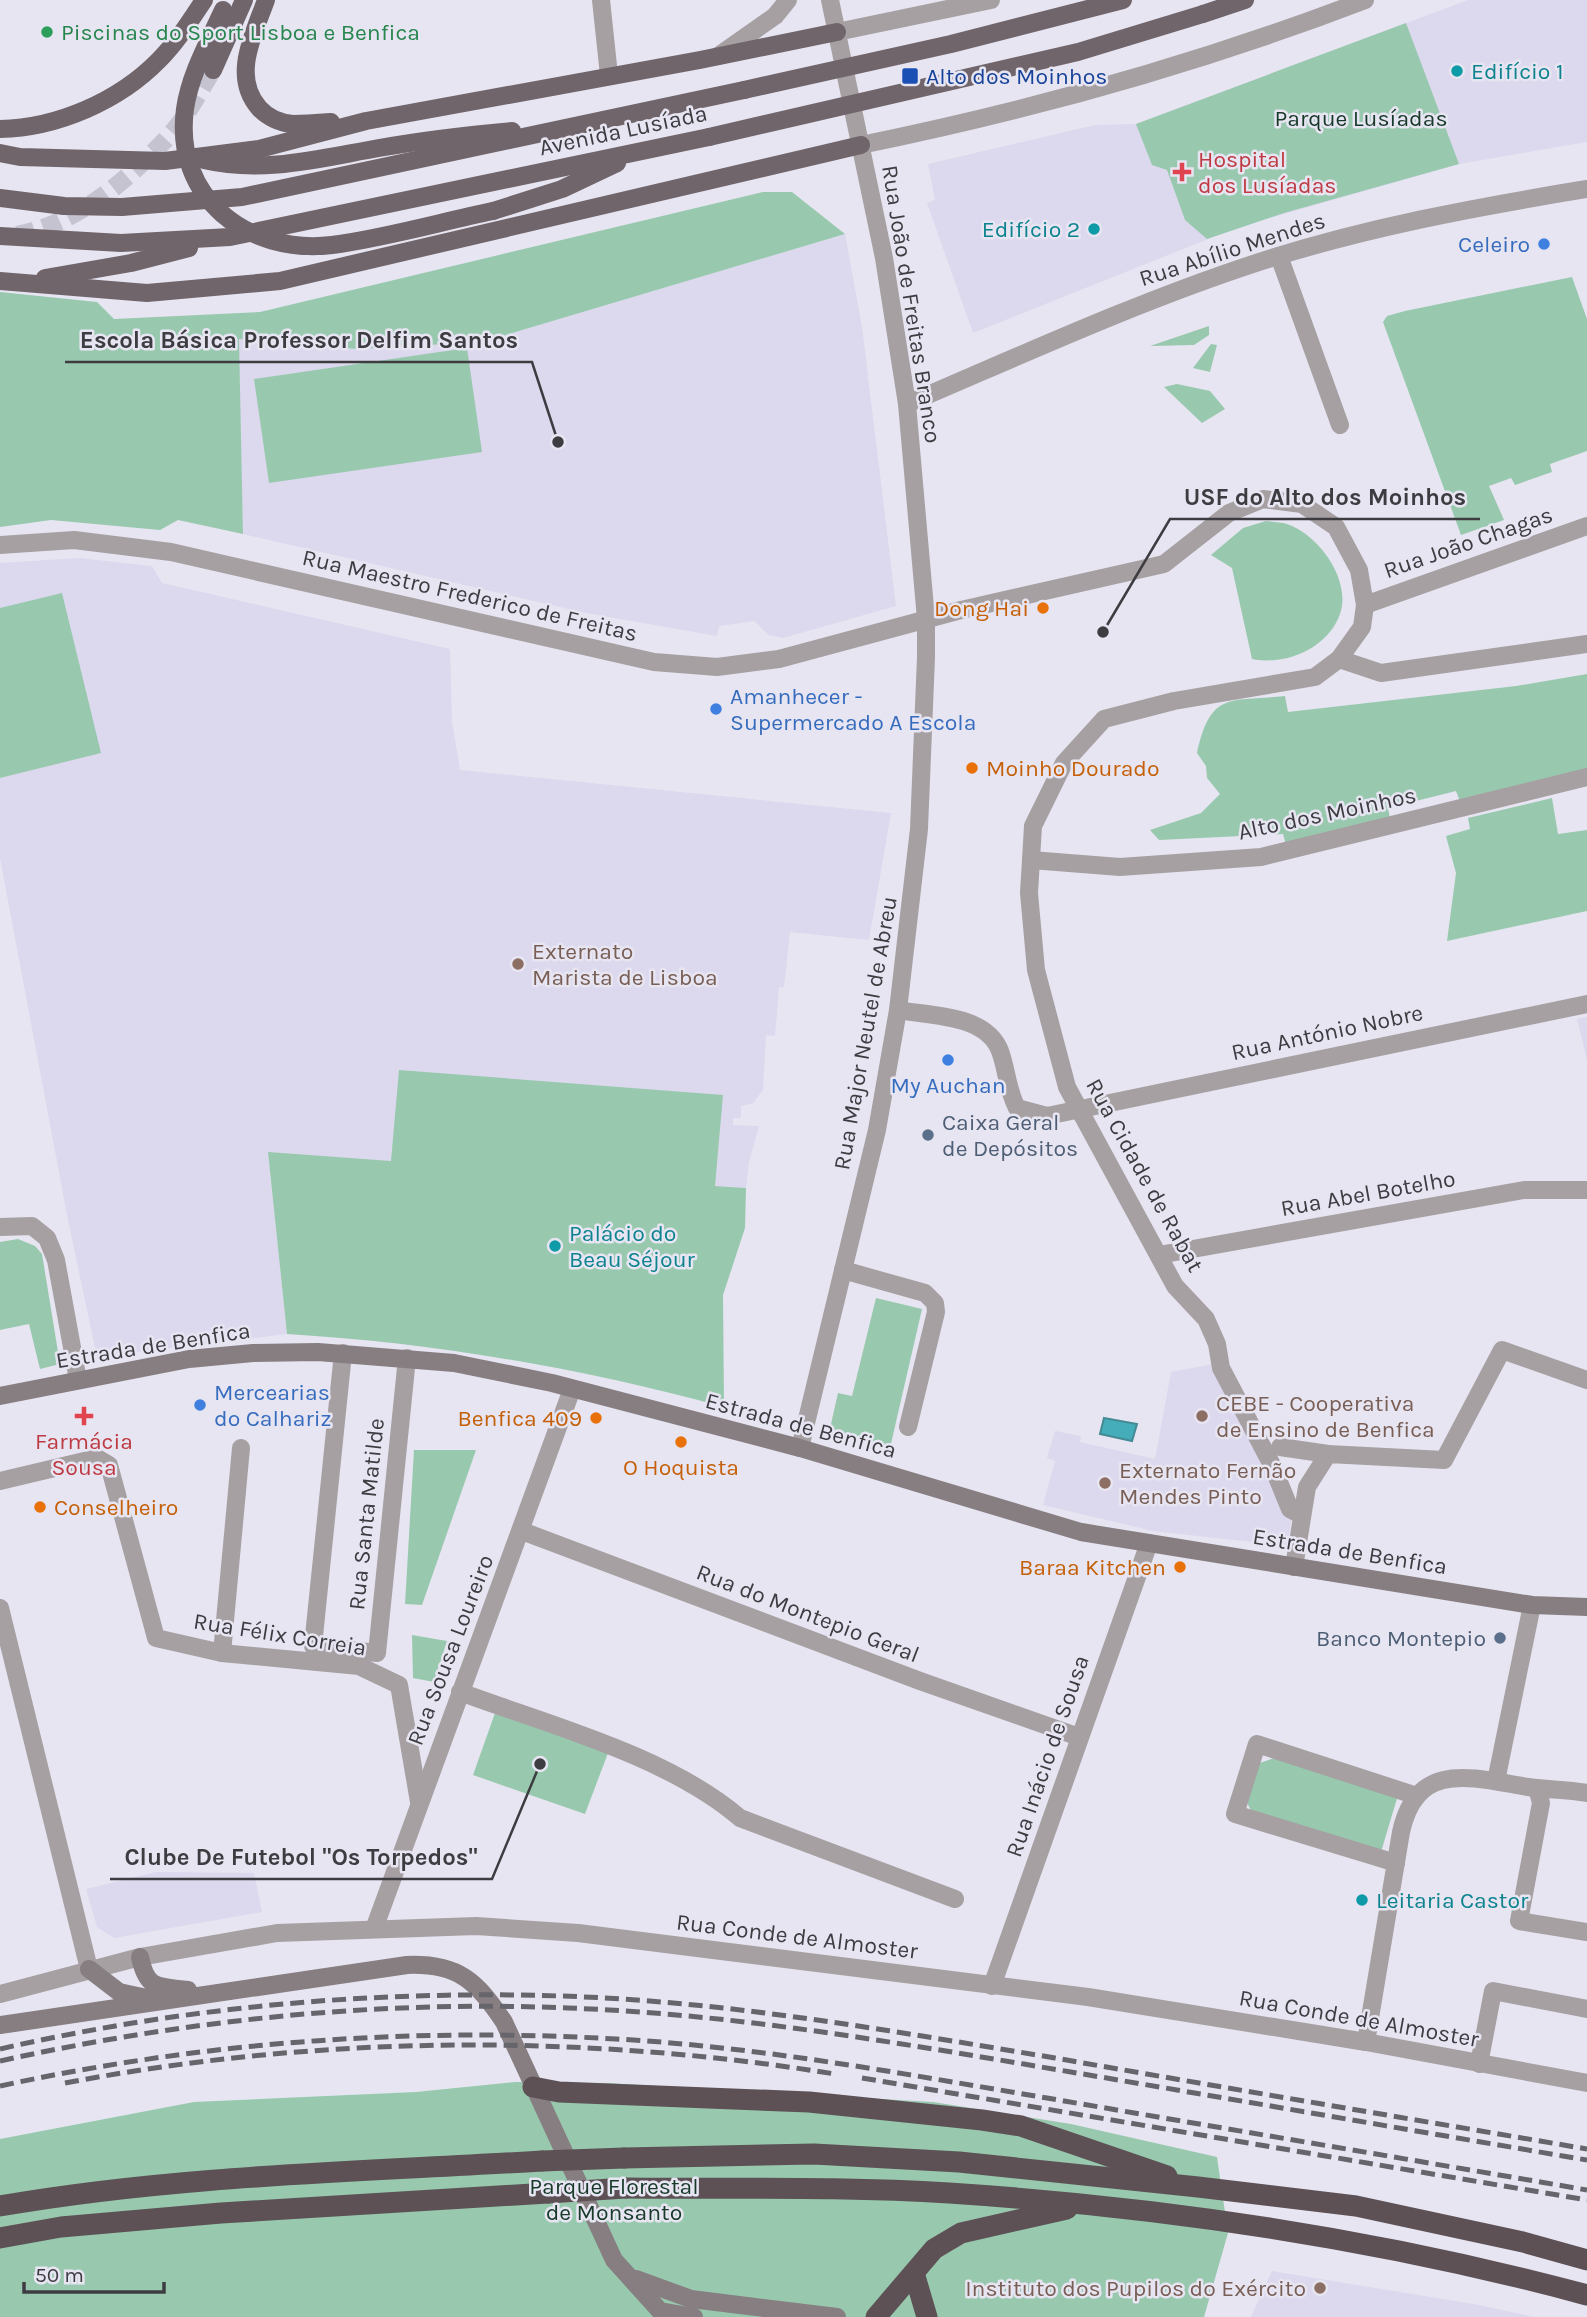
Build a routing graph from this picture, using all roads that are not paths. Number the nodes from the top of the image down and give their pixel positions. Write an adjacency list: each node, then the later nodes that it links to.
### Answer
1 (204, 0): 18 (main road)
2 (244, 0): 14 (main road)
3 (266, 0): 16 (main road)
4 (601, 0): 15 (street)
5 (788, 0): 13 (street)
6 (830, 0): 12 (street, Rua João de Freitas Branco)
7 (990, 0): 12 (street)
8 (1123, 0): 17 (main road, Avenida Lusíada, bridge)
9 (1245, 0): 20 (main road, Avenida Lusíada, bridge)
10 (1365, 0): 19 (street)
11 (225, 5): 20 (main road, bridge)
12 (837, 32): 13 (main road); 19 (street, Rua João de Freitas Branco)
13 (716, 57): 15 (main road)
14 (213, 70)
15 (609, 75): 16 (main road)
16 (366, 121): 22 (main road)
17 (575, 127): 22 (main road); 24 (main road, Avenida Lusíada)
18 (0, 129)
19 (861, 145): 28 (main road); 29 (street, Rua João de Freitas Branco)
20 (645, 150): 26 (main road, Avenida Lusíada)
21 (0, 153): 22 (main road)
22 (195, 158)
23 (1587, 189): 27 (street, Rua Abílio Mendes)
24 (0, 198)
25 (0, 236): 26 (main road, Avenida Lusíada)
26 (230, 237): 28 (main road)
27 (1279, 256): 29 (street, Rua Abílio Mendes); 30 (street)
28 (0, 280)
29 (907, 404): 34 (street, Rua João de Freitas Branco)
30 (1340, 425)
31 (1587, 526): 33 (street, Rua João Chagas)
32 (0, 545): 34 (street, Rua Maestro Frederico de Freitas)
33 (1365, 605): 34 (street, Rua Cidade de Rabat); 36 (street, Rua Cidade de Rabat)
34 (926, 619): 40 (street, Rua Major Neutel de Abreu)
35 (1587, 644): 36 (street)
36 (1339, 659): 38 (street, Rua Cidade de Rabat)
37 (1587, 777): 38 (street, Alto dos Moinhos)
38 (1031, 860): 41 (street, Rua Cidade de Rabat)
39 (1587, 1003): 41 (street, Rua António Nobre)
40 (898, 1010): 41 (street, Rua António Nobre); 45 (street, Rua Major Neutel de Abreu)
41 (1077, 1109): 44 (street, Rua Cidade de Rabat)
42 (1587, 1190): 44 (street, Rua Abel Botelho)
43 (0, 1227): 48 (street)
44 (1159, 1255): 58 (street, Rua Cidade de Rabat)
45 (843, 1270): 52 (street); 55 (street, Rua Major Neutel de Abreu)
46 (343, 1353): 47 (street, Estrada de Benfica); 47 (street, Rua Santa Matilde); 48 (street, Estrada de Benfica)
47 (407, 1358): 50 (street, Estrada de Benfica)
48 (78, 1380): 51 (street, Estrada de Benfica)
49 (1587, 1380): 56 (street)
50 (572, 1390): 55 (street, Estrada de Benfica); 59 (street, Rua Sousa Loureiro)
51 (0, 1396)
52 (908, 1427)
53 (1280, 1447): 56 (street)
54 (241, 1448): 65 (street)
55 (800, 1448): 60 (street, Estrada de Benfica)
56 (1328, 1454): 58 (street)
57 (0, 1480): 65 (street, Rua Félix Correia)
58 (1301, 1515): 61 (street)
59 (522, 1531): 66 (street, Rua Sousa Loureiro); 67 (street, Rua do Montepio Geral)
60 (1149, 1543): 61 (street, Estrada de Benfica); 67 (street, Rua Inácio de Sousa)
61 (1294, 1567): 62 (street, Estrada de Benfica)
62 (1532, 1605): 63 (street, Estrada de Benfica); 68 (street)
63 (1587, 1607)
64 (0, 1608): 78 (street)
65 (222, 1653): 72 (street, Rua Félix Correia)
66 (460, 1692): 72 (street, Rua Sousa Loureiro); 74 (street)
67 (1079, 1737): 79 (street, Rua Inácio de Sousa)
68 (1496, 1781): 69 (street); 71 (street)
69 (1536, 1788): 70 (street); 76 (street)
70 (1587, 1793)
71 (1417, 1796): 73 (street); 73 (street)
72 (419, 1802): 75 (street, Rua Sousa Loureiro)
73 (1396, 1863): 85 (street)
74 (955, 1899)
75 (374, 1929): 77 (street, Rua Conde de Almoster); 79 (street, Rua Conde de Almoster)
76 (1587, 1932)
77 (140, 1957): 78 (street, Rua Conde de Almoster); 80 (street)
78 (89, 1969): 81 (street, Rua Conde de Almoster); 82 (street)
79 (992, 1986): 85 (street, Rua Conde de Almoster)
80 (213, 1992): 82 (street); 88 (street)
81 (0, 1994)
82 (161, 2000): 84 (street)
83 (1587, 2009): 86 (street)
84 (0, 2025)
85 (1366, 2042): 86 (street, Rua Conde de Almoster)
86 (1479, 2064): 87 (street, Rua Conde de Almoster)
87 (1587, 2083)
88 (533, 2087): 89 (highway); 95 (street)
89 (1198, 2186): 91 (highway, bridge); 93 (highway)
90 (1085, 2205): 92 (highway, bridge); 94 (highway); 96 (highway)
91 (0, 2206)
92 (0, 2238)
93 (1587, 2260)
94 (914, 2273): 99 (highway); 100 (highway)
95 (626, 2275): 97 (street); 98 (street)
96 (1587, 2295)
97 (694, 2317)
98 (837, 2317)
99 (876, 2317)
100 (927, 2317)

